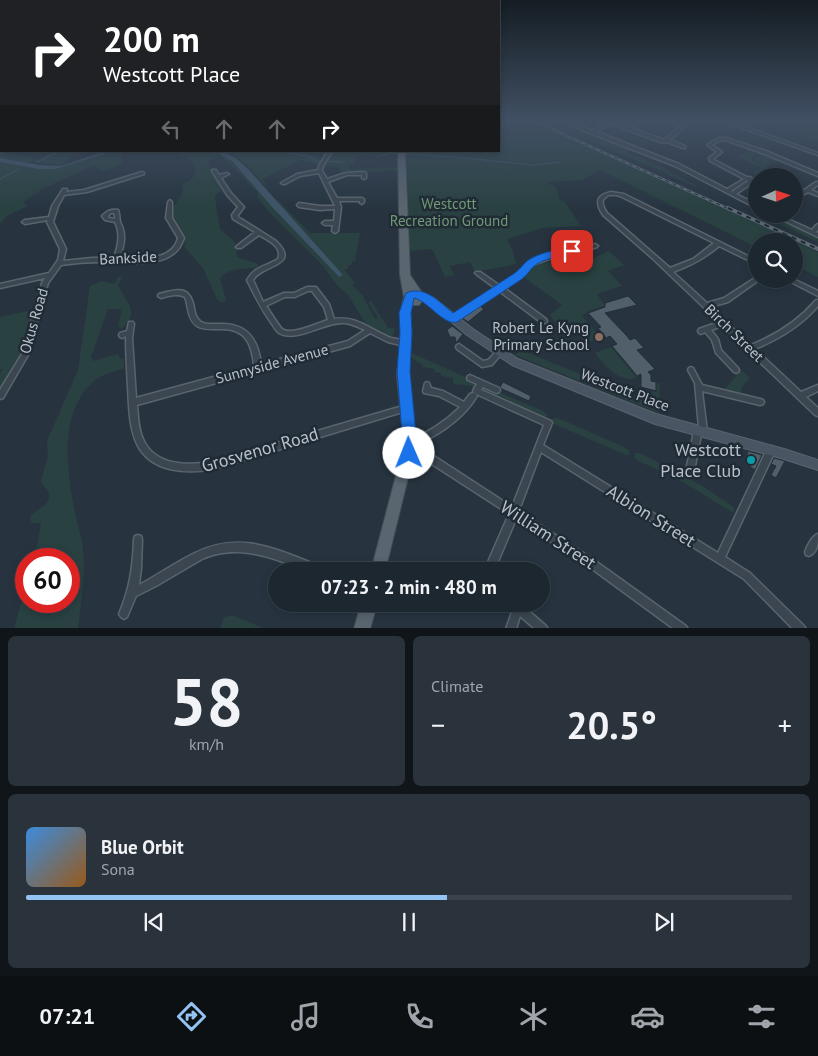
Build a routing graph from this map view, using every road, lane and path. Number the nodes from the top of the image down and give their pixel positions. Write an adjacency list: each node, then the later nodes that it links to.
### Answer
1 (638, 150): 19 (street)
2 (718, 150): 14 (street)
3 (759, 150): 6 (street)
4 (329, 152): 8 (street)
5 (402, 153): 53 (main road)
6 (802, 168)
7 (803, 169): 12 (street)
8 (320, 171): 13 (street); 15 (street)
9 (138, 173): 28 (street)
10 (227, 174): 36 (street)
11 (366, 175): 15 (street)
12 (818, 175)
13 (281, 177)
14 (748, 178)
15 (325, 181): 23 (street)
16 (748, 182): 19 (street)
17 (818, 182): 18 (street)
18 (808, 190): 20 (street); 21 (street)
19 (729, 192): 25 (street)
20 (803, 193)
21 (818, 195)
22 (309, 200): 27 (street)
23 (336, 200): 24 (street); 27 (street)
24 (362, 202)
25 (748, 202)
26 (171, 204): 42 (street, Bankside)
27 (338, 207): 32 (street)
28 (51, 218): 30 (street); 43 (street)
29 (116, 221): 42 (street)
30 (25, 222)
31 (325, 223): 32 (street)
32 (336, 223): 35 (street)
33 (792, 223): 37 (street)
34 (818, 226): 37 (street)
35 (335, 231)
36 (258, 233): 40 (street); 55 (street)
37 (816, 234)
38 (718, 243): 41 (street); 44 (street); 44 (street, Birch Street)
39 (595, 246): 50 (street)
40 (239, 247)
41 (748, 258)
42 (116, 260): 43 (street, Bankside)
43 (60, 262): 46 (street, Okus Road)
44 (668, 271): 56 (street, Birch Street)
45 (478, 273): 50 (street)
46 (50, 275): 48 (street); 77 (street, Okus Road)
47 (748, 285): 56 (street)
48 (0, 286)
49 (803, 286): 51 (street)
50 (499, 289): 57 (street); 58 (street)
51 (818, 294)
52 (161, 296): 67 (street)
53 (415, 298): 57 (main road, Westcott Place); 63 (main road)
54 (818, 302): 65 (street)
55 (262, 305): 59 (street); 59 (street)
56 (706, 306): 60 (street, Birch Street)
57 (453, 319): 66 (main road, Westcott Place)
58 (544, 321)
59 (332, 322): 62 (street)
60 (724, 323): 65 (street, Birch Street); 69 (street)
61 (131, 324): 80 (street, Grosvenor Road)
62 (370, 330): 63 (street); 67 (street, Sunnyside Avenue)
63 (405, 343): 82 (main road)
64 (459, 347): 66 (street)
65 (750, 348): 79 (street, Birch Street)
66 (499, 353): 84 (main road, Westcott Place)
67 (258, 368): 80 (street, Sunnyside Avenue)
68 (691, 370): 73 (street)
69 (736, 370)
70 (470, 378): 71 (street)
71 (481, 384): 75 (street); 86 (street)
72 (427, 385): 81 (street)
73 (698, 387): 76 (street); 84 (street)
74 (818, 388): 79 (street)
75 (496, 390)
76 (750, 391)
77 (0, 396)
78 (473, 396): 81 (street)
79 (800, 396): 83 (street, Birch Street)
80 (134, 402): 82 (street, Grosvenor Road)
81 (465, 406): 85 (street)
82 (406, 408): 85 (main road)
83 (818, 413)
84 (700, 431): 87 (main road, Westcott Place); 89 (street)
85 (410, 445): 91 (street, William Street); 97 (main road)
86 (539, 447): 90 (street); 95 (street, Albion Street)
87 (771, 450): 88 (main road, Westcott Place); 95 (street)
88 (818, 465)
89 (690, 471)
90 (518, 502)
91 (514, 513): 98 (street); 107 (street, William Street)
92 (818, 538): 94 (street)
93 (138, 539): 99 (street)
94 (809, 552)
95 (720, 559): 108 (street, Albion Street)
96 (294, 562): 99 (street)
97 (380, 562)
98 (493, 562)
99 (137, 590): 103 (street)
100 (367, 612): 104 (main road)
101 (514, 612): 105 (street)
102 (524, 612): 106 (street)
103 (124, 614)
104 (362, 628)
105 (511, 628)
106 (543, 628)
107 (683, 628)
108 (801, 628)

